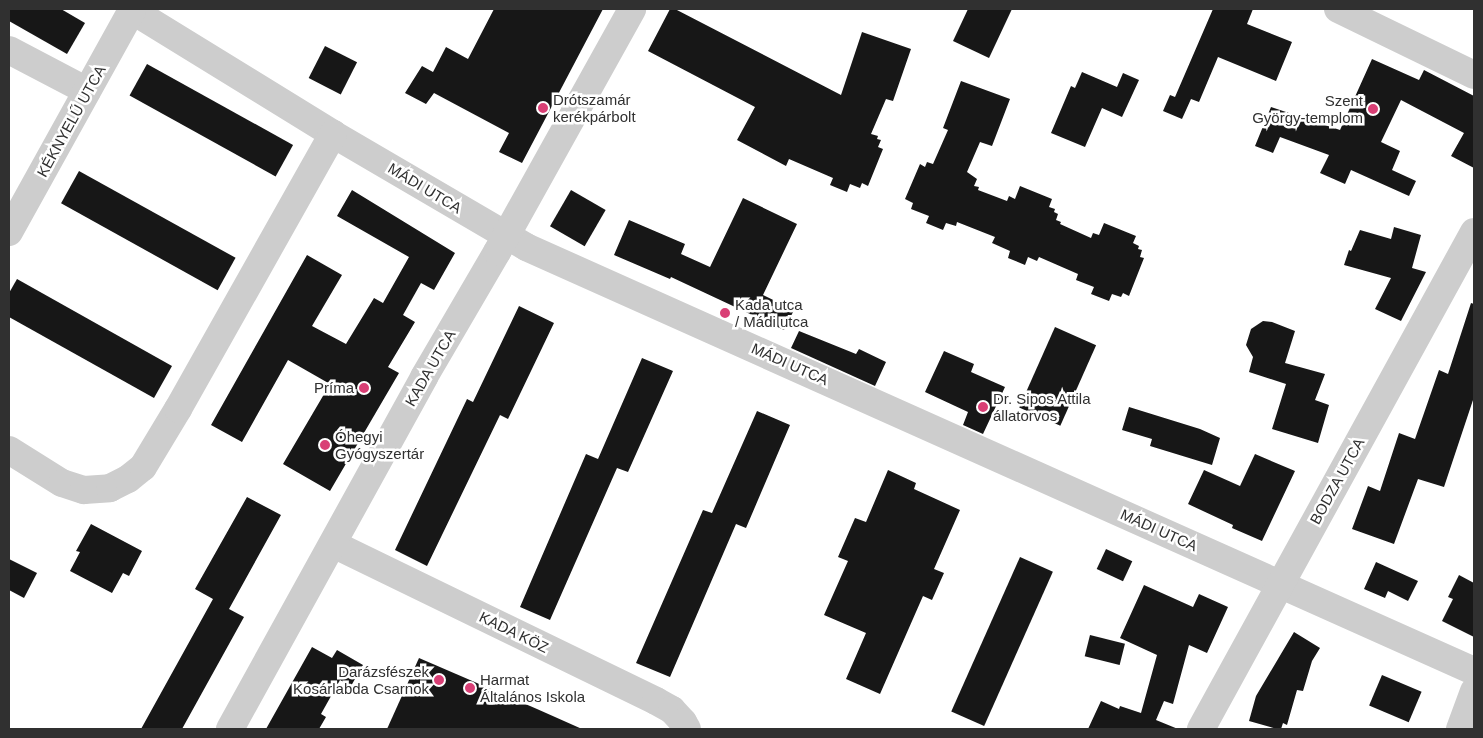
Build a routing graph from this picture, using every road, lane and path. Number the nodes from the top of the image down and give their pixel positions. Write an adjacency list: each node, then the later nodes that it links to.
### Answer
1 (131, 9): 6 (street, KÉKNYELŰ UTCA); 7 (street, MÁDI UTCA)
2 (632, 9): 10 (street, KADA UTCA)
3 (1338, 9): 5 (street)
4 (9, 50): 6 (street)
5 (1474, 75)
6 (87, 91): 8 (street, KÉKNYELŰ UTCA)
7 (333, 134): 10 (street, MÁDI UTCA); 11 (street)
8 (9, 232)
9 (1474, 232): 13 (street, BODZA UTCA)
10 (506, 236): 12 (street, KADA UTCA); 13 (street, MÁDI UTCA)
11 (9, 450)
12 (333, 544): 16 (street, KADA UTCA); 17 (street, KADA KÖZ)
13 (1280, 584): 14 (street, MÁDI UTCA); 18 (street, BODZA UTCA)
14 (1474, 671)
15 (1474, 691): 19 (street)
16 (230, 729)
17 (687, 729)
18 (1201, 729)
19 (1460, 729)

